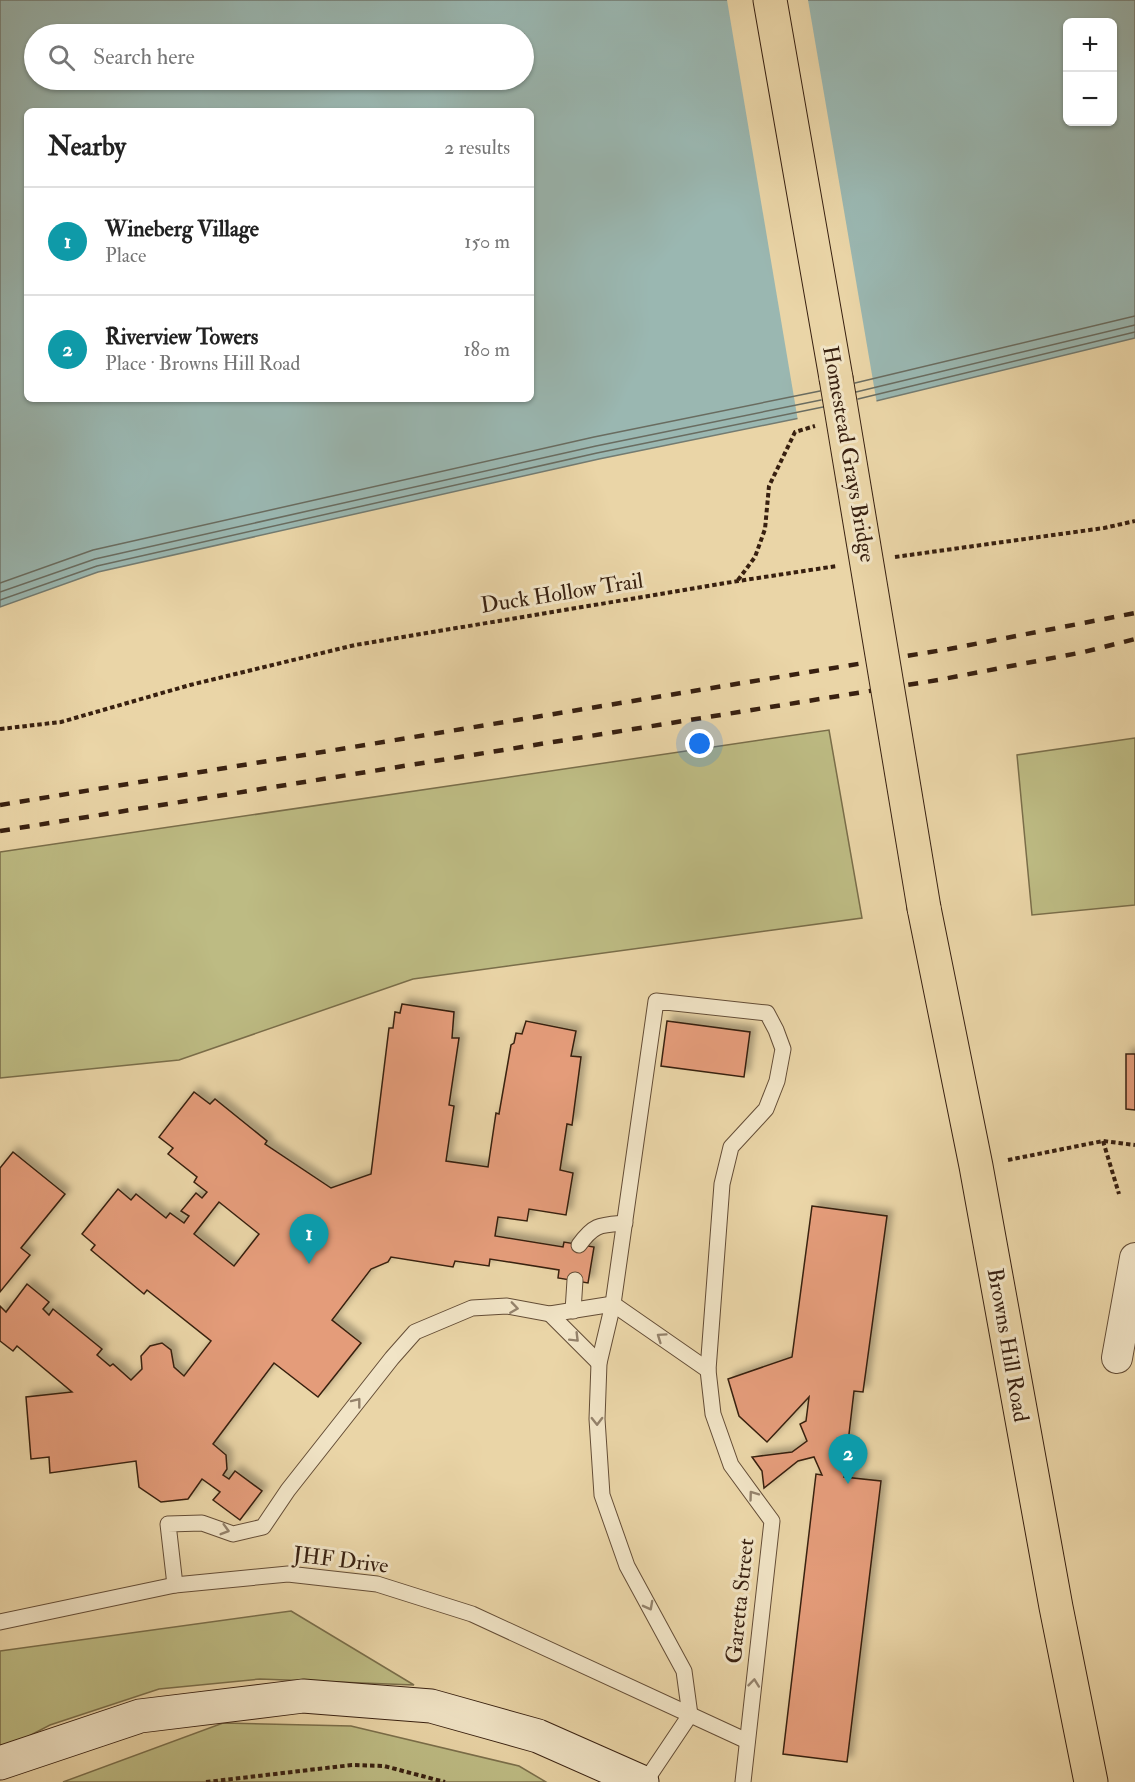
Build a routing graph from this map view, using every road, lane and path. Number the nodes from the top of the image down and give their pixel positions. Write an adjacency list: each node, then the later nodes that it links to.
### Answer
1 (770, 0): 8 (main road, Homestead Grays Bridge, bridge)
2 (818, 425): 6 (path)
3 (1135, 521): 4 (path)
4 (887, 559)
5 (841, 566): 6 (path, Duck Hollow Trail)
6 (738, 580): 7 (path, Duck Hollow Trail)
7 (0, 729)
8 (924, 908): 32 (main road, Browns Hill Road)
9 (1103, 1141): 10 (path); 11 (path); 12 (path)
10 (1135, 1145)
11 (1008, 1160)
12 (1119, 1194)
13 (625, 1223): 14 (lane); 17 (lane); 22 (lane, Garetta Street)
14 (579, 1245)
15 (1135, 1258): 20 (street)
16 (575, 1280): 18 (lane)
17 (614, 1304): 18 (lane); 21 (lane); 22 (lane, one-way to 17)
18 (573, 1311): 19 (lane)
19 (550, 1314): 21 (lane, one-way to 21); 23 (lane, one-way to 19)
20 (1117, 1358)
21 (599, 1363): 25 (lane, one-way to 25)
22 (708, 1370): 26 (lane, Garetta Street, one-way to 22)
23 (175, 1586): 24 (lane, JHF Drive); 25 (lane, JHF Drive)
24 (0, 1622)
25 (690, 1715): 26 (lane, JHF Drive); 30 (lane)
26 (747, 1741): 31 (lane, Garetta Street)
27 (0, 1763): 30 (street)
28 (206, 1782): 29 (path)
29 (445, 1782)
30 (644, 1782)
31 (743, 1782)
32 (1091, 1782)

